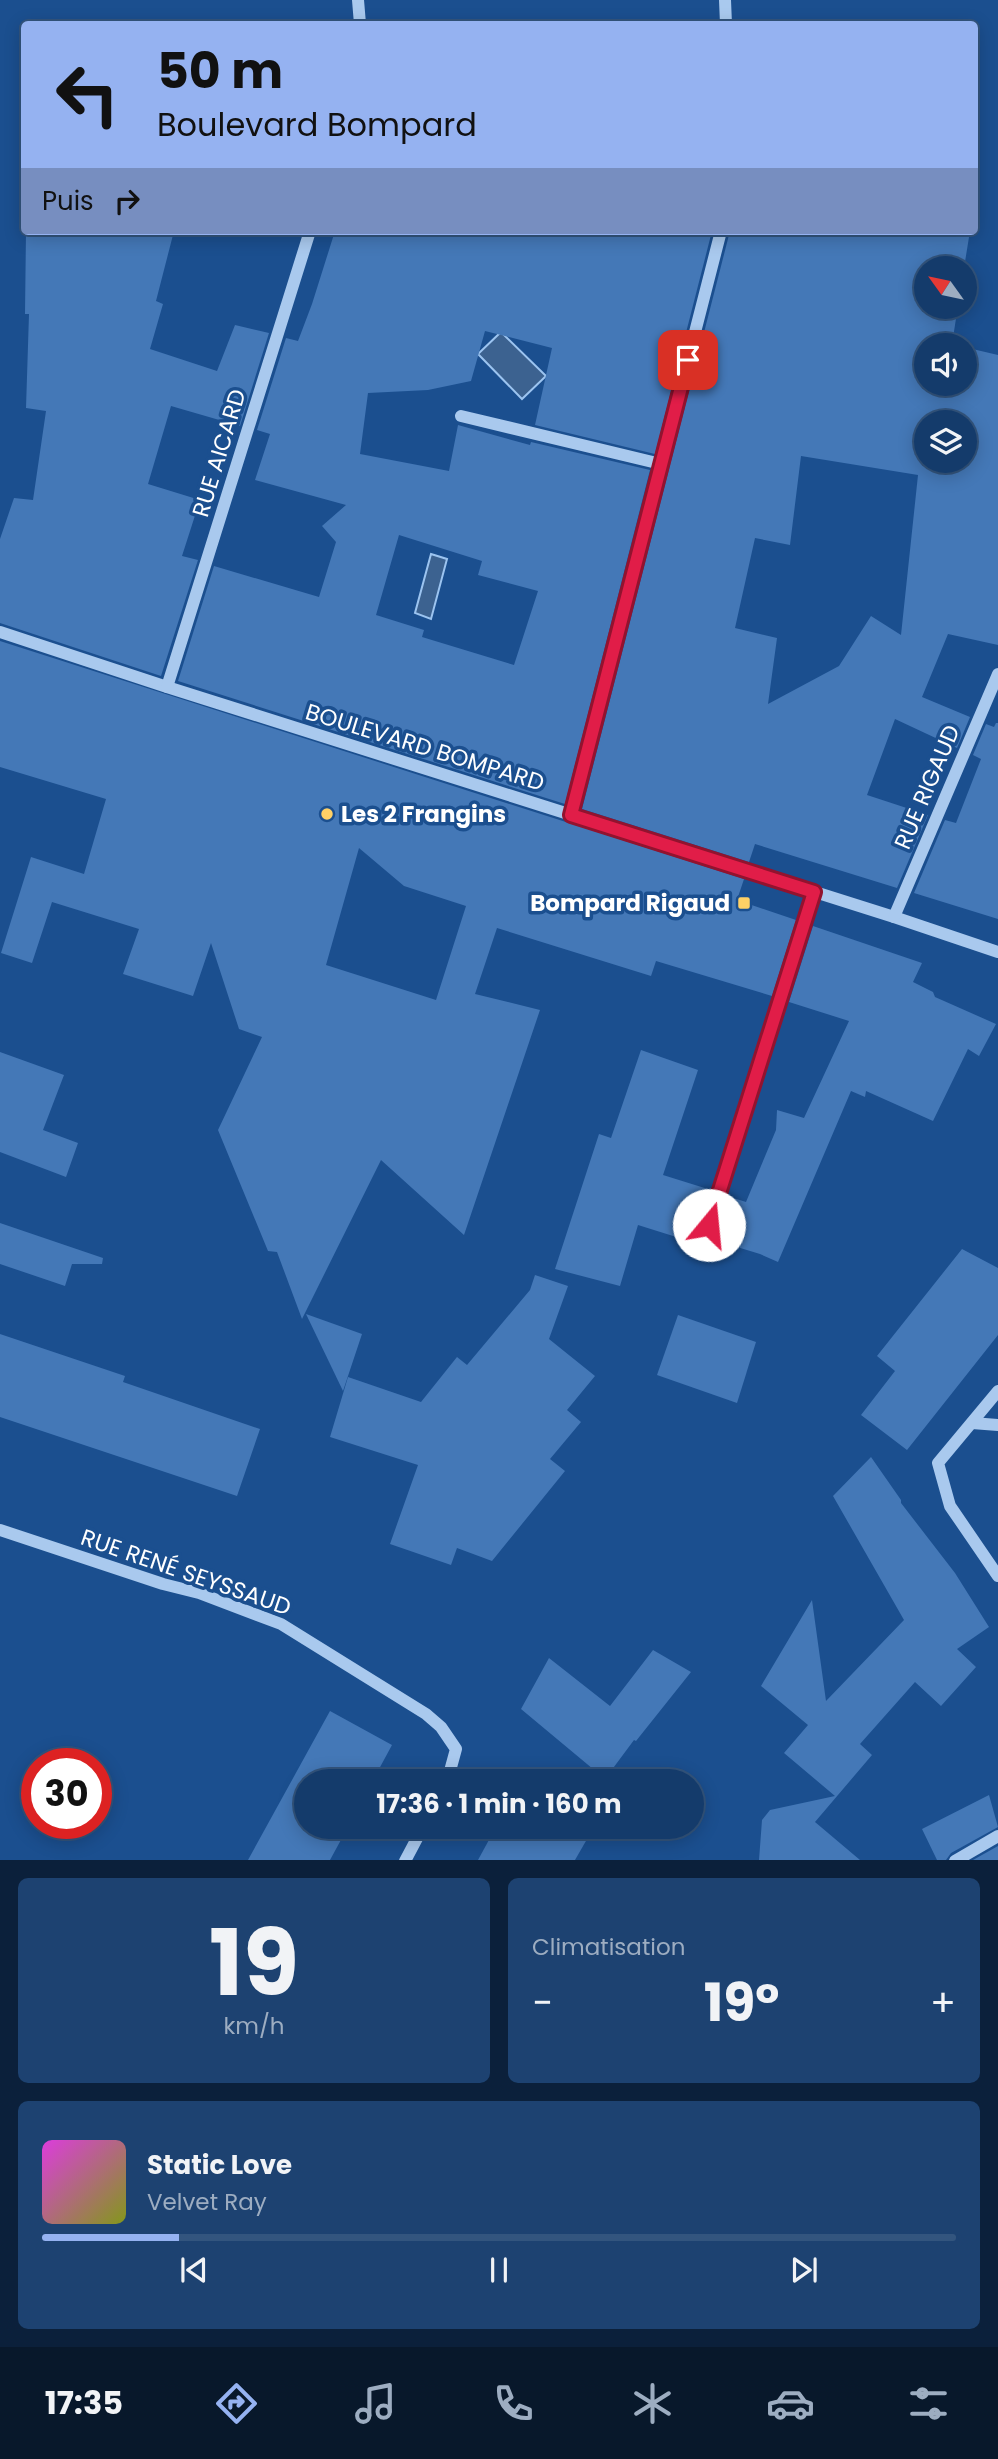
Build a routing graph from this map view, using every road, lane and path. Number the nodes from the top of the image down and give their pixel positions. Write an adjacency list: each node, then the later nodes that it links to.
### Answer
1 (358, 0): 3 (street)
2 (725, 0): 4 (street)
3 (360, 21)
4 (726, 21)
5 (309, 235): 11 (street, RUE AICARD)
6 (720, 235): 8 (street)
7 (461, 416): 8 (street)
8 (662, 464): 12 (street)
9 (0, 632): 11 (street, BOULEVARD BOMPARD)
10 (998, 674): 14 (street, RUE RIGAUD)
11 (167, 687): 12 (street, BOULEVARD BOMPARD)
12 (571, 815): 13 (street, BOULEVARD BOMPARD)
13 (814, 892): 14 (street, BOULEVARD BOMPARD); 16 (street)
14 (894, 917): 15 (street, BOULEVARD BOMPARD)
15 (998, 952)
16 (709, 1225)
17 (998, 1391): 18 (street)
18 (972, 1423): 19 (street); 21 (street)
19 (998, 1425)
20 (0, 1530): 22 (street, RUE RENÉ SEYSSAUD)
21 (998, 1576)
22 (451, 1769)
23 (998, 1836): 26 (street)
24 (416, 1839): 25 (street)
25 (405, 1860)
26 (955, 1860)

